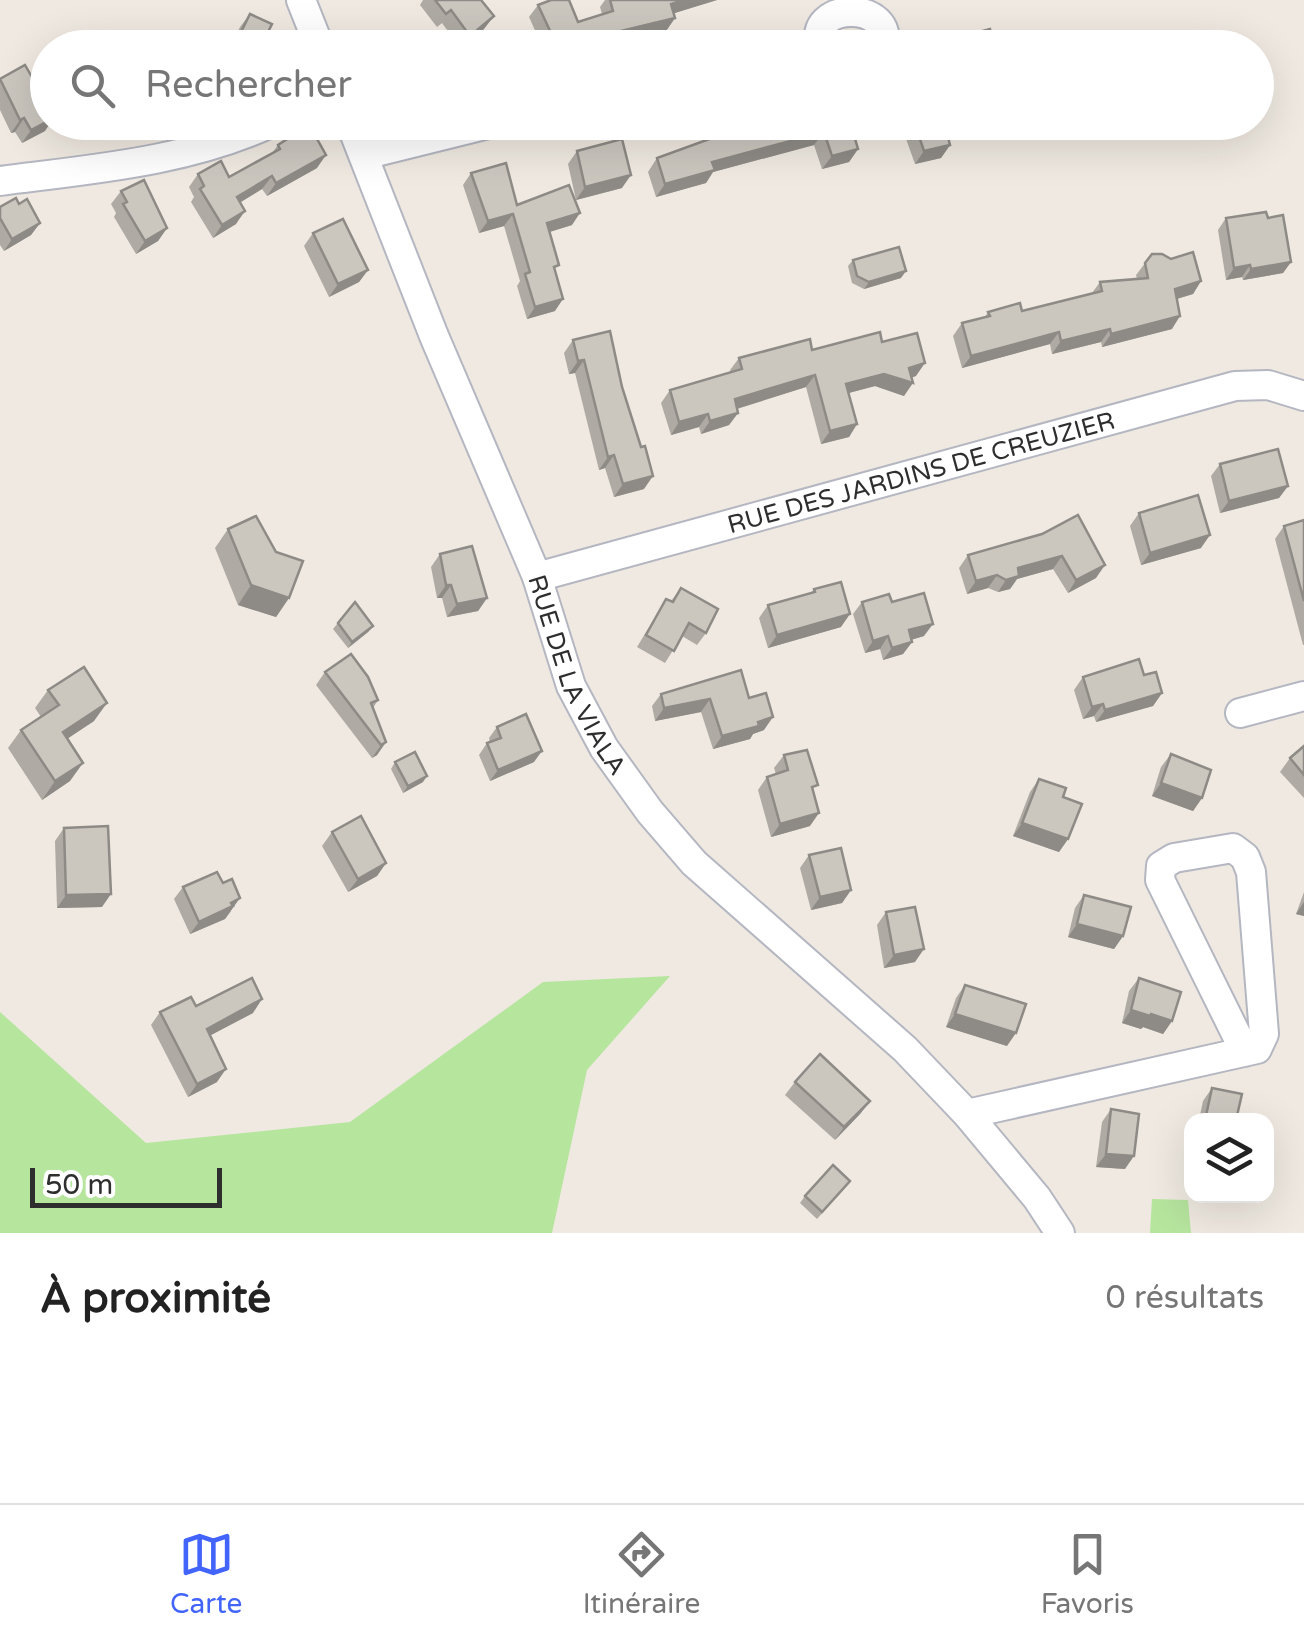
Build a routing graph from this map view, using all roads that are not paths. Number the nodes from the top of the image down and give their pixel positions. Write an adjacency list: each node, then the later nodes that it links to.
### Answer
1 (301, 0): 2 (street)
2 (313, 30)
3 (818, 30): 4 (street)
4 (884, 30)
5 (233, 140): 9 (street)
6 (358, 140): 8 (street, RUE DE LA VIALA)
7 (424, 140): 8 (street)
8 (364, 155): 11 (street, RUE DE LA VIALA)
9 (0, 181)
10 (1304, 396): 11 (street, RUE DES JARDINS DE CREUZIER)
11 (538, 578): 15 (street, RUE DE LA VIALA)
12 (1304, 696): 13 (street)
13 (1240, 712)
14 (1245, 1052): 14 (street); 15 (street)
15 (967, 1114): 16 (street, RUE DE LA VIALA)
16 (1060, 1233)

